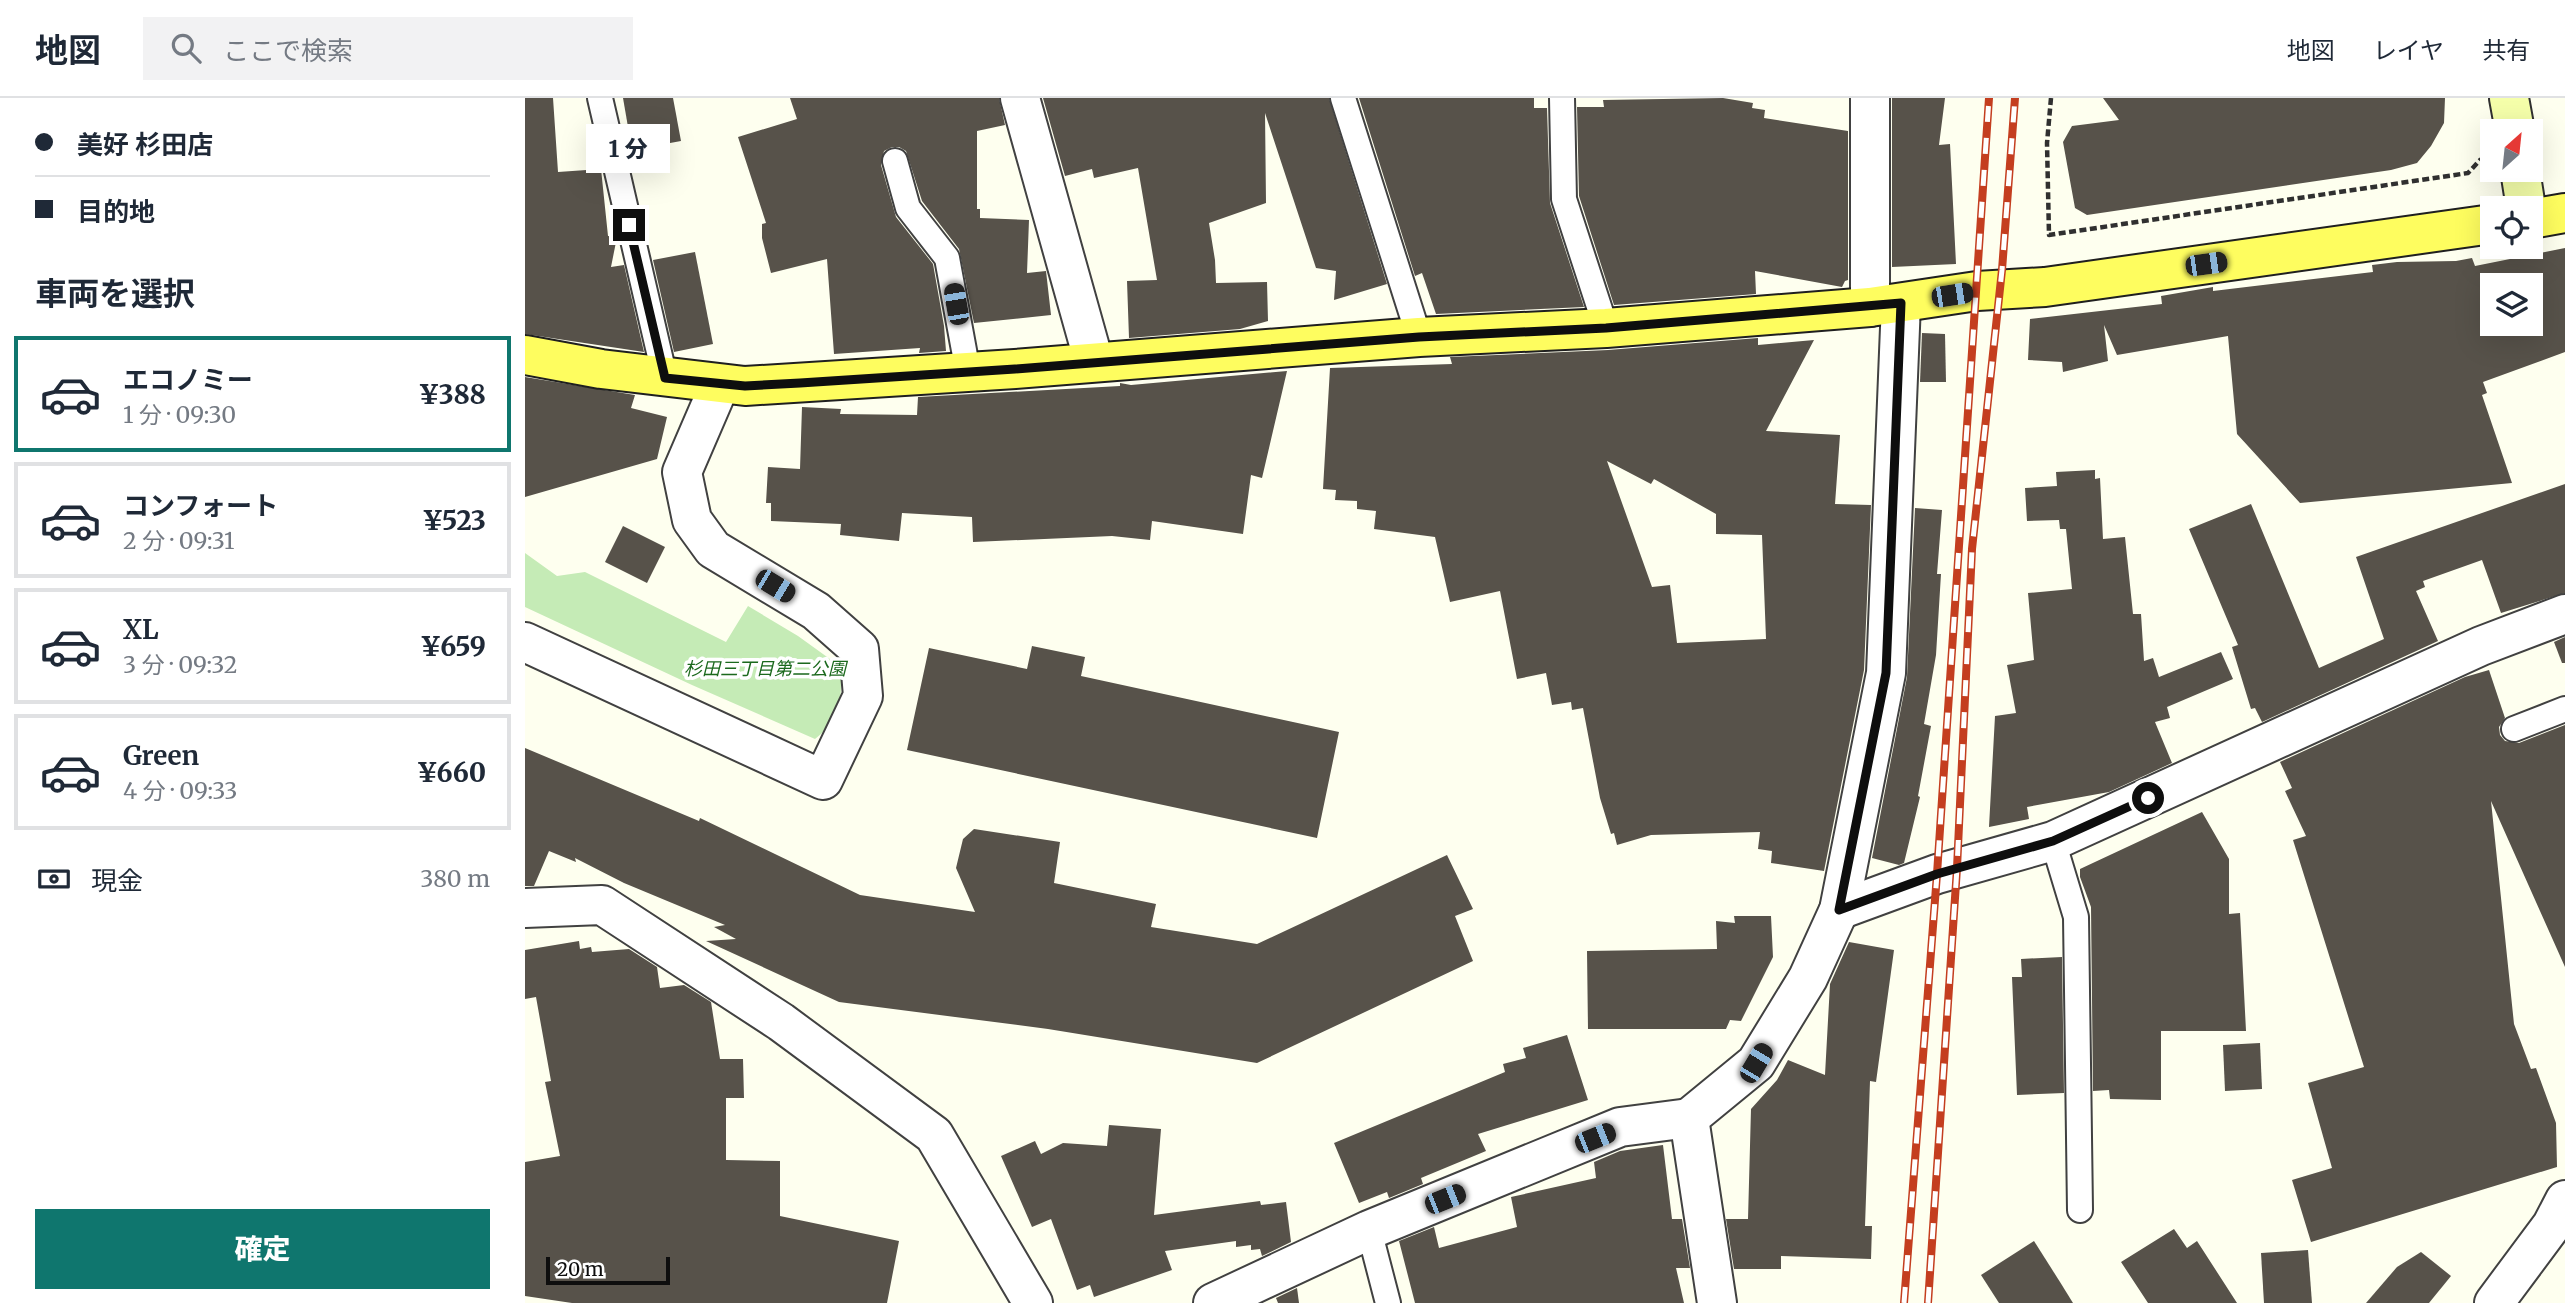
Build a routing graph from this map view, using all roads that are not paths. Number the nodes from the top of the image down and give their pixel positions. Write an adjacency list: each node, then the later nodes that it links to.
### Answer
1 (600, 98): 18 (lane)
2 (1020, 98): 16 (street)
3 (1343, 98): 14 (lane)
4 (1562, 98): 13 (lane)
5 (1870, 98): 12 (street)
6 (2509, 98): 7 (street)
7 (2509, 119)
8 (895, 161): 17 (lane)
9 (2565, 213): 10 (main road)
10 (2543, 217)
11 (2480, 226): 12 (main road)
12 (1886, 305): 13 (main road); 26 (street)
13 (1606, 328): 14 (main road)
14 (1419, 337): 16 (main road)
15 (525, 355): 18 (main road)
16 (1094, 362): 17 (main road)
17 (968, 372): 19 (main road)
18 (665, 378): 19 (main road)
19 (720, 384): 21 (street)
20 (2565, 614): 24 (street)
21 (525, 642)
22 (2565, 709): 23 (lane)
23 (2514, 729)
24 (2053, 841): 26 (street); 28 (lane)
25 (525, 908): 31 (street)
26 (1839, 910): 27 (street)
27 (1689, 1118): 30 (street); 34 (street)
28 (2080, 1210)
29 (2561, 1220): 35 (street)
30 (1369, 1230): 32 (street); 33 (lane)
31 (1033, 1303)
32 (1213, 1303)
33 (1388, 1303)
34 (1717, 1303)
35 (2494, 1303)

